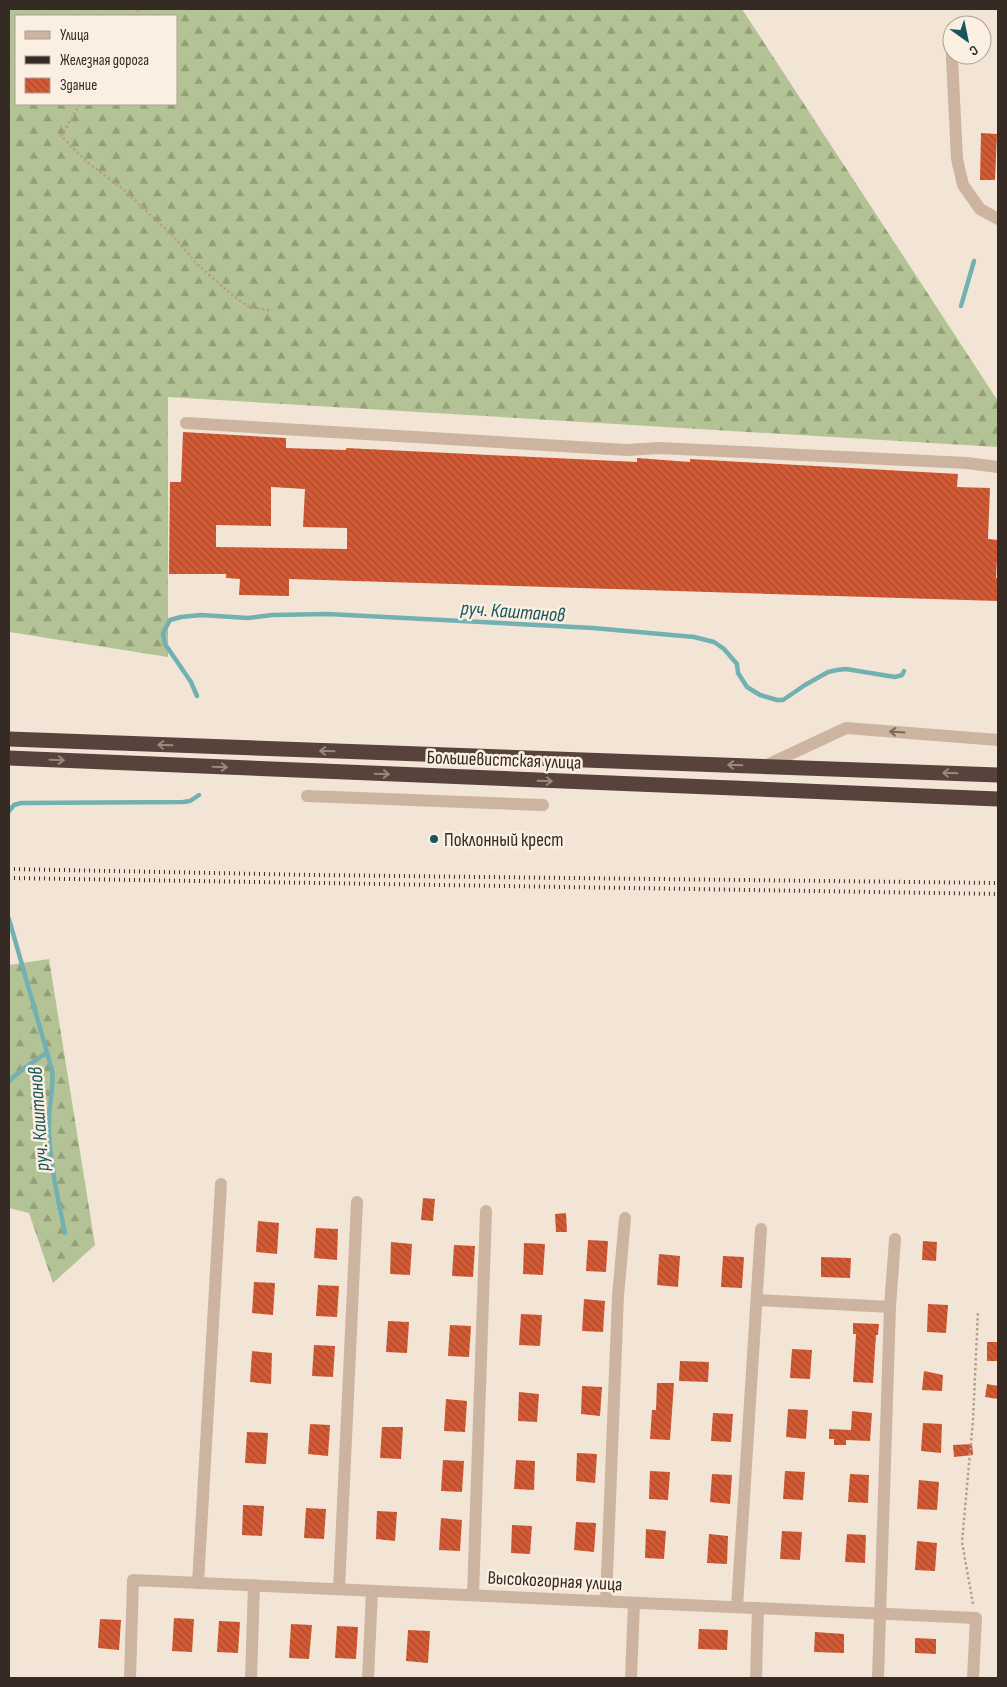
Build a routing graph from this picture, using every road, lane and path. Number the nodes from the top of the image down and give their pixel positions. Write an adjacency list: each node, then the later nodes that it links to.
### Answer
1 (952, 65): 3 (street)
2 (79, 105): 4 (path)
3 (998, 219)
4 (272, 312)
5 (186, 423): 6 (street)
6 (998, 467)
7 (9, 739): 10 (highway, Большевистская улица, one-way to 7)
8 (998, 740): 10 (street, one-way to 10)
9 (9, 758): 13 (highway, Большевистская улица, one-way to 13)
10 (765, 766): 11 (highway, Большевистская улица, one-way to 10)
11 (998, 775)
12 (307, 796): 14 (street)
13 (998, 799)
14 (543, 805)
15 (221, 1184): 24 (street)
16 (357, 1202): 26 (street)
17 (486, 1211): 28 (street)
18 (625, 1218): 29 (street)
19 (761, 1228): 21 (street)
20 (895, 1239): 22 (street)
21 (757, 1300): 22 (street); 31 (street)
22 (890, 1307): 33 (street)
23 (978, 1311): 34 (path)
24 (198, 1583): 25 (street, Высокогорная улица); 35 (street, Высокогорная улица)
25 (254, 1585): 26 (street, Высокогорная улица); 36 (street)
26 (339, 1589): 27 (street, Высокогорная улица)
27 (372, 1590): 28 (street, Высокогорная улица); 37 (street)
28 (473, 1595): 29 (street, Высокогорная улица)
29 (606, 1601): 30 (street, Высокогорная улица)
30 (634, 1602): 31 (street, Высокогорная улица); 38 (street)
31 (737, 1607): 32 (street, Высокогорная улица)
32 (758, 1608): 33 (street, Высокогорная улица); 39 (street)
33 (881, 1614): 34 (street, Высокогорная улица); 40 (street)
34 (976, 1618): 41 (street)
35 (130, 1678)
36 (251, 1678)
37 (368, 1678)
38 (631, 1678)
39 (756, 1678)
40 (878, 1678)
41 (973, 1678)

